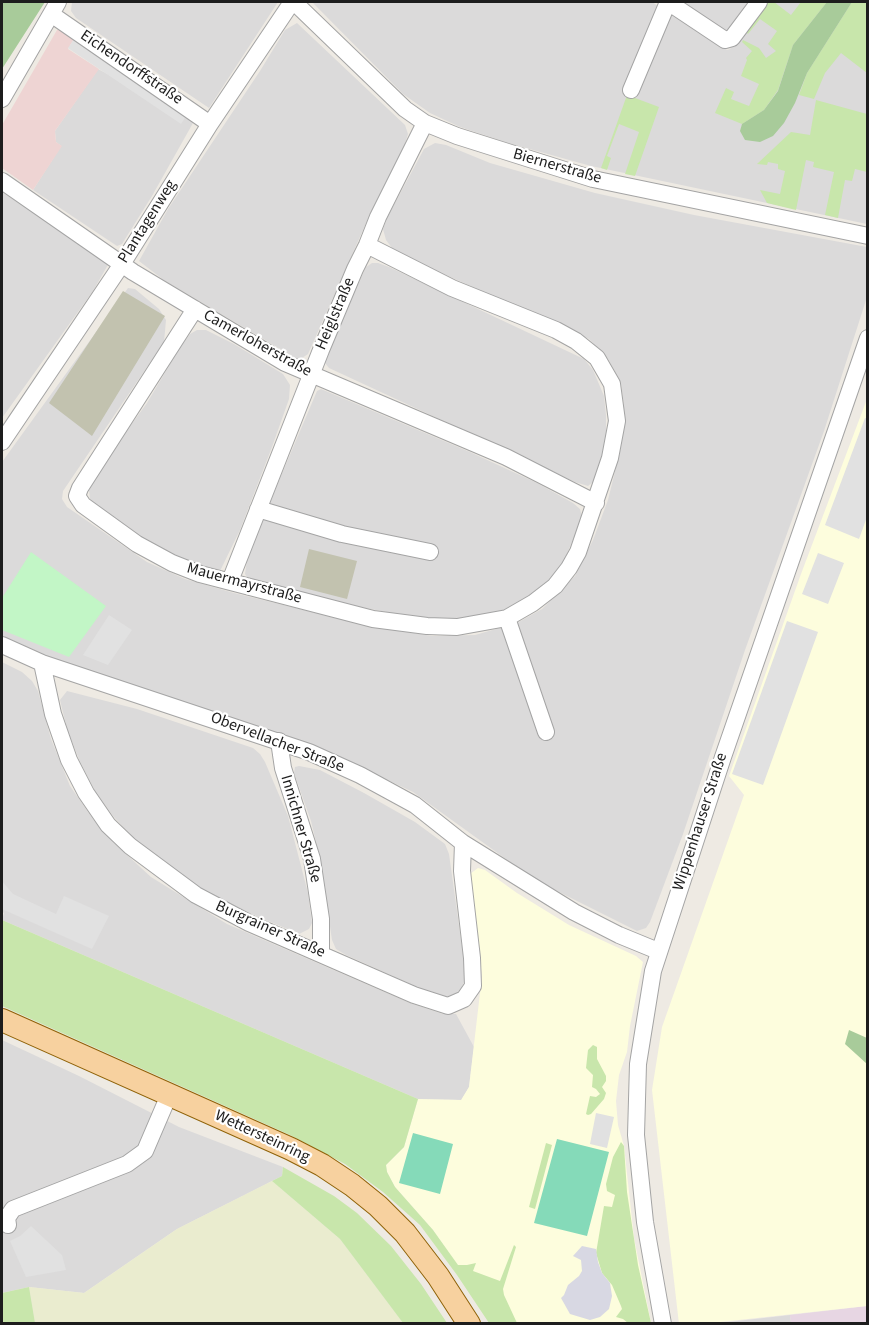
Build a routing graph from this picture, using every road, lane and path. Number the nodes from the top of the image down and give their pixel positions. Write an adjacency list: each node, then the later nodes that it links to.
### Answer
1 (293, 2): 7 (street, Biernerstraße); 8 (street, Plantagenweg)
2 (668, 2): 3 (street); 5 (street)
3 (759, 2)
4 (55, 8): 6 (street); 8 (street, Eichendorffstraße)
5 (631, 90)
6 (2, 99)
7 (424, 123): 10 (street, Biernerstraße); 11 (street, Heiglstraße)
8 (210, 124): 12 (street, Plantagenweg)
9 (2, 181): 12 (street, Camerloherstraße)
10 (867, 236)
11 (367, 245): 15 (street, Heiglstraße); 17 (street, Mauermayrstraße)
12 (122, 264): 13 (street, Camerloherstraße); 16 (street, Plantagenweg)
13 (195, 309): 15 (street, Camerloherstraße); 20 (street, Mauermayrstraße)
14 (867, 338): 27 (street, Wippenhauser Straße)
15 (311, 375): 17 (street, Camerloherstraße); 18 (street, Heiglstraße)
16 (2, 442)
17 (596, 503): 21 (street, Mauermayrstraße)
18 (258, 509): 19 (street); 20 (street, Heiglstraße)
19 (430, 552)
20 (230, 581): 21 (street, Mauermayrstraße)
21 (507, 618): 24 (street)
22 (2, 645): 23 (street, Obervellacher Straße)
23 (42, 663): 25 (street, Obervellacher Straße); 28 (street, Burgrainer Straße)
24 (546, 732)
25 (279, 741): 26 (street, Obervellacher Straße); 28 (street, Innichner Straße)
26 (463, 843): 27 (street, Obervellacher Straße); 28 (street, Burgrainer Straße)
27 (658, 951): 33 (street, Wippenhauser Straße)
28 (321, 952)
29 (2, 1020): 30 (main road, Wettersteinring)
30 (169, 1095): 31 (street); 32 (main road, Wettersteinring)
31 (8, 1225)
32 (469, 1323)
33 (663, 1323)

